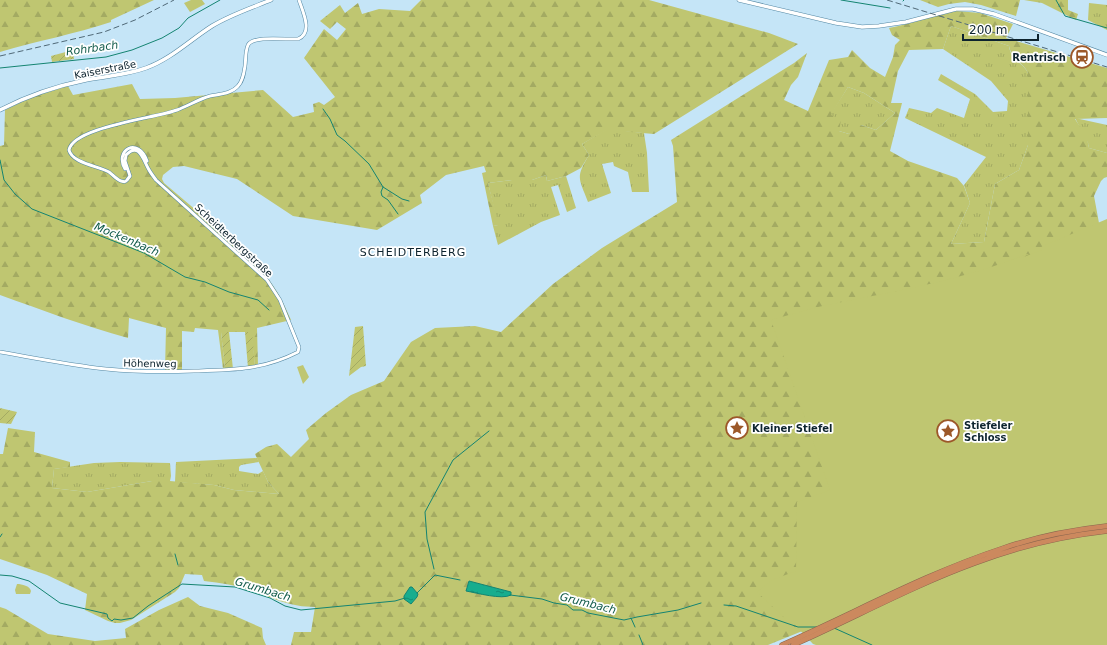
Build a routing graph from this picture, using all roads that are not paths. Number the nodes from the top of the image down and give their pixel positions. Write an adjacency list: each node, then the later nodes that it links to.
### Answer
1 (271, 0): 5 (main road, Kaiserstraße)
2 (299, 0): 7 (street, Scheidterbergstraße)
3 (739, 0): 4 (main road)
4 (1107, 56)
5 (0, 110)
6 (0, 352): 7 (street, Höhenweg)
7 (298, 352)
8 (1107, 526): 10 (highway)
9 (1107, 531): 10 (highway)
10 (871, 606): 11 (highway); 12 (highway)
11 (782, 645)
12 (793, 645)

